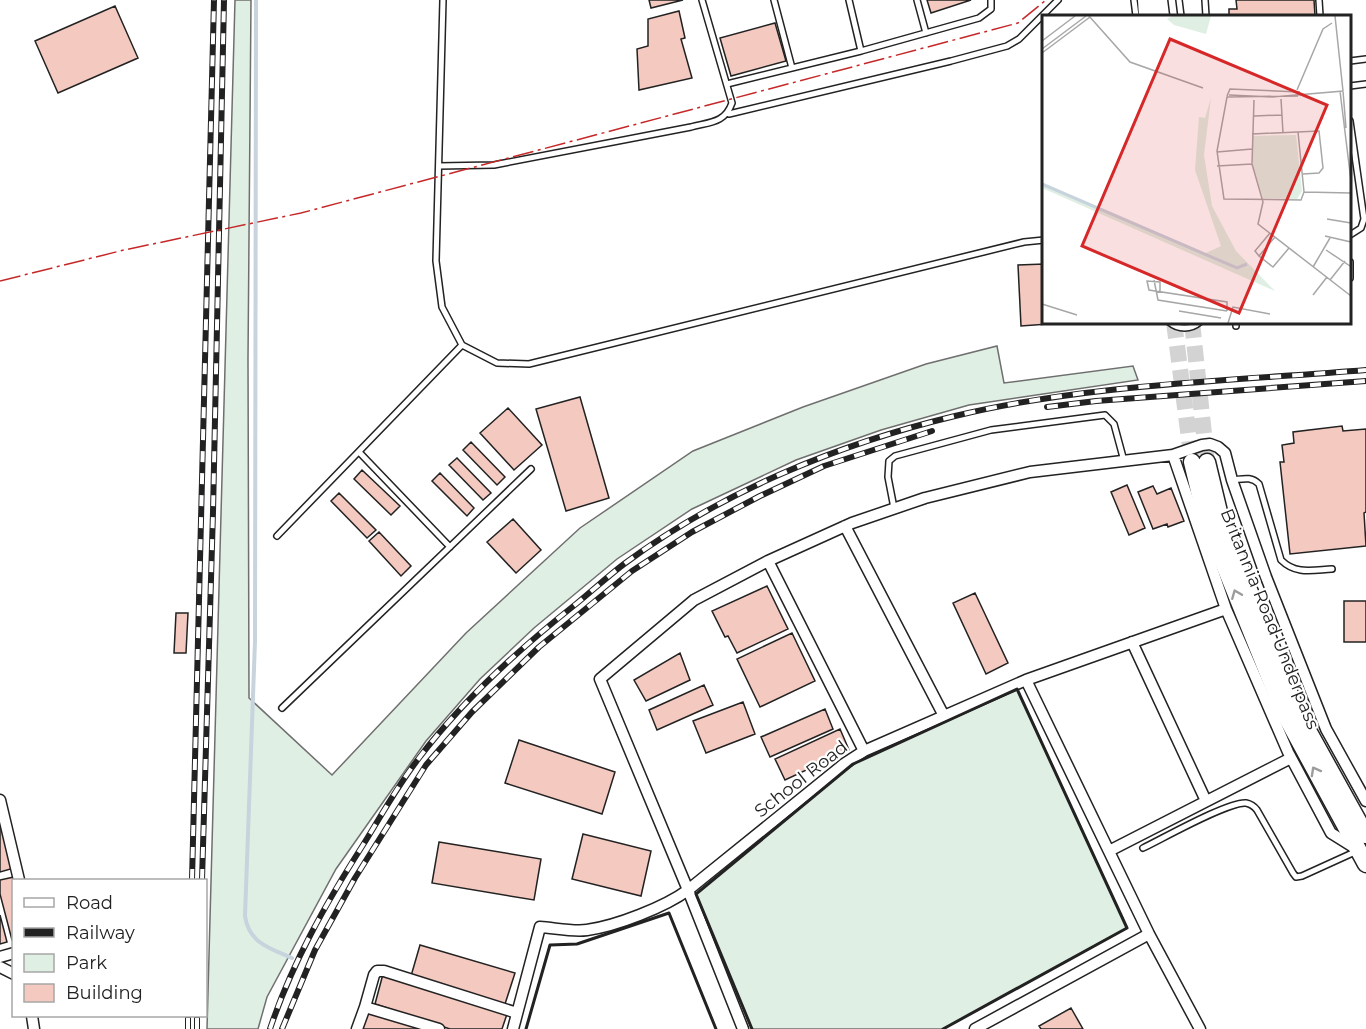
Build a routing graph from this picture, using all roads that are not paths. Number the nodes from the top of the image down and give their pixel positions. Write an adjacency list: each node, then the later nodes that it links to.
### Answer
1 (443, 0): 32 (lane)
2 (702, 0): 27 (lane)
3 (774, 0): 26 (lane)
4 (849, 0): 23 (lane)
5 (917, 0): 22 (lane)
6 (991, 0): 22 (lane)
7 (1058, 0): 14 (lane)
8 (1134, 0): 15 (lane)
9 (1146, 0): 16 (main road)
10 (1159, 0): 17 (main road)
11 (1179, 0): 18 (lane)
12 (1205, 0): 19 (lane)
13 (1319, 0): 20 (lane)
14 (1043, 15)
15 (1136, 15)
16 (1147, 15)
17 (1161, 15)
18 (1181, 15)
19 (1206, 15)
20 (1320, 15)
21 (1042, 16): 30 (lane)
22 (926, 33): 23 (lane)
23 (861, 51): 26 (lane)
24 (1366, 59): 25 (lane)
25 (1351, 61)
26 (792, 68): 27 (lane)
27 (727, 84): 30 (lane)
28 (1366, 84): 29 (lane)
29 (1351, 86)
30 (729, 114): 32 (lane)
31 (1351, 128): 33 (lane)
32 (439, 166): 37 (lane)
33 (1351, 234)
34 (1042, 240): 37 (lane)
35 (1172, 324): 36 (lane)
36 (1197, 324)
37 (462, 345): 38 (lane)
38 (359, 452): 45 (lane); 46 (lane)
39 (1173, 455): 40 (street); 42 (street); 49 (street)
40 (1124, 461): 43 (street); 43 (lane)
41 (531, 469): 46 (lane)
42 (1232, 480): 48 (lane); 58 (street)
43 (894, 508): 44 (street)
44 (845, 526): 47 (street); 53 (street)
45 (277, 536)
46 (450, 547): 52 (lane)
47 (768, 561): 54 (street); 64 (street)
48 (1332, 569)
49 (1226, 609): 50 (street, School Road); 55 (street)
50 (1132, 642): 51 (street, School Road); 57 (street)
51 (1026, 680): 53 (street, School Road); 61 (street)
52 (282, 708)
53 (944, 716): 54 (street, School Road)
54 (864, 751): 64 (street, School Road)
55 (1291, 758): 57 (street); 62 (street)
56 (0, 800): 63 (street)
57 (1206, 801): 61 (street)
58 (1366, 801)
59 (1366, 835): 62 (main road, Britannia Road Underpass, one-way to 59)
60 (1143, 848): 62 (lane)
61 (1108, 851): 65 (street)
62 (1362, 857)
63 (19, 879)
64 (688, 890): 67 (street, School Road); 71 (street)
65 (1149, 933): 72 (street); 73 (street)
66 (365, 1007): 67 (street); 68 (street); 69 (street)
67 (518, 1012): 70 (street, School Road)
68 (357, 1029)
69 (439, 1029)
70 (513, 1029)
71 (742, 1029)
72 (975, 1029)
73 (1200, 1029)

